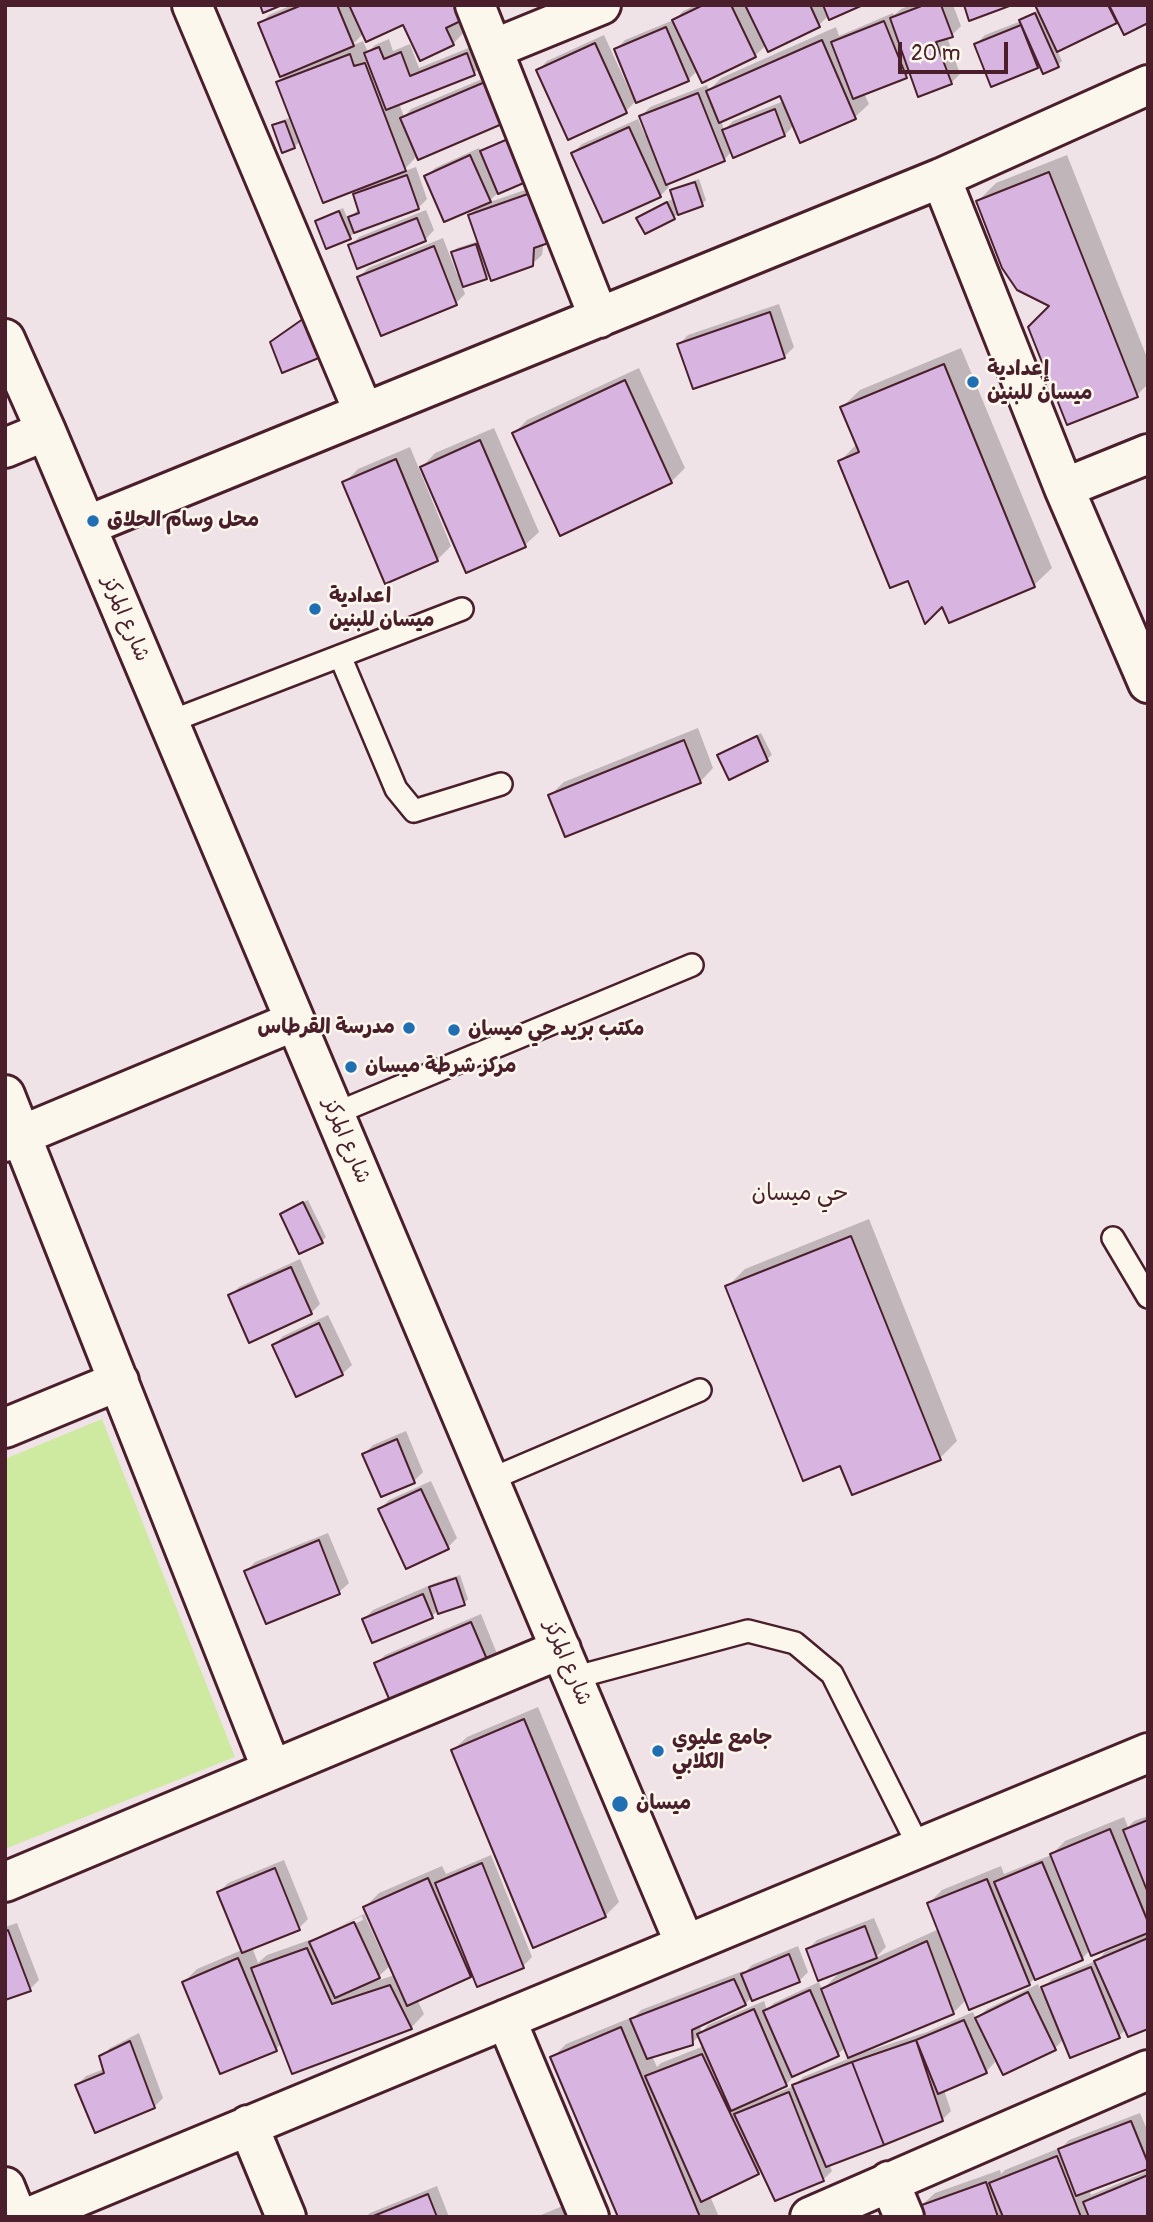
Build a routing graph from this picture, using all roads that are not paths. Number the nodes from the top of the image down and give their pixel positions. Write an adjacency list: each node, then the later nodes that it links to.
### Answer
1 (192, 5): 9 (street)
2 (475, 5): 4 (street)
3 (600, 5): 4 (street)
4 (493, 49): 7 (street)
5 (1148, 85): 6 (street)
6 (941, 178): 7 (street); 13 (street)
7 (599, 318): 9 (street)
8 (5, 338): 10 (street, شارع المركز)
9 (364, 413): 14 (street)
10 (46, 431): 11 (street); 14 (street, شارع المركز)
11 (5, 448)
12 (1148, 454): 13 (street)
13 (1064, 488): 17 (street)
14 (86, 526): 18 (street, شارع المركز)
15 (462, 609): 16 (lane)
16 (340, 656): 18 (lane); 19 (lane)
17 (1148, 683)
18 (169, 722): 21 (street, شارع المركز)
19 (501, 785)
20 (692, 965): 23 (lane)
21 (295, 1021): 23 (street, شارع المركز); 24 (street)
22 (5, 1095): 24 (street)
23 (334, 1114): 30 (street, شارع المركز)
24 (14, 1139): 27 (street)
25 (1113, 1238): 26 (lane)
26 (1148, 1297)
27 (119, 1381): 29 (street); 33 (street)
28 (700, 1390): 30 (lane)
29 (5, 1428)
30 (489, 1480): 31 (street, شارع المركز)
31 (567, 1664): 33 (street); 34 (lane); 36 (street, شارع المركز)
32 (1148, 1753): 34 (street)
33 (272, 1770): 35 (street)
34 (919, 1847): 36 (street)
35 (5, 1882)
36 (685, 1944): 37 (street)
37 (506, 2019): 39 (street); 45 (street)
38 (1147, 2073): 40 (street)
39 (248, 2125): 43 (street); 44 (street)
40 (889, 2181): 46 (street); 47 (street)
41 (5, 2187): 42 (street)
42 (17, 2217)
43 (29, 2217)
44 (286, 2217)
45 (589, 2217)
46 (810, 2217)
47 (904, 2217)

